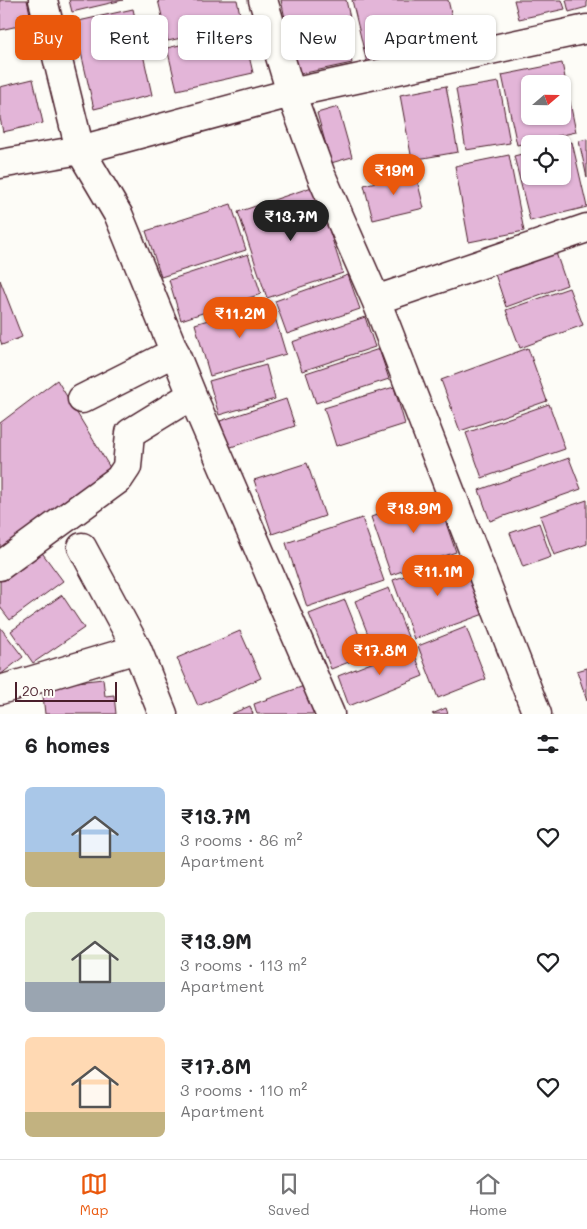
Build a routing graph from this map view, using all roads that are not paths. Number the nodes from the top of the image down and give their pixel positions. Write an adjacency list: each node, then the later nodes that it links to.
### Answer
1 (43, 0): 5 (street)
2 (263, 0): 4 (street)
3 (587, 29): 4 (street)
4 (291, 93): 5 (street); 8 (street)
5 (80, 150): 6 (street); 9 (street)
6 (0, 164)
7 (587, 228): 8 (street)
8 (376, 300): 18 (street)
9 (175, 352): 10 (street); 11 (street)
10 (192, 394): 13 (street); 17 (street)
11 (82, 399)
12 (82, 547): 14 (street)
13 (0, 566)
14 (137, 649): 15 (street); 16 (street)
15 (0, 690)
16 (163, 714)
17 (330, 714)
18 (537, 714)

